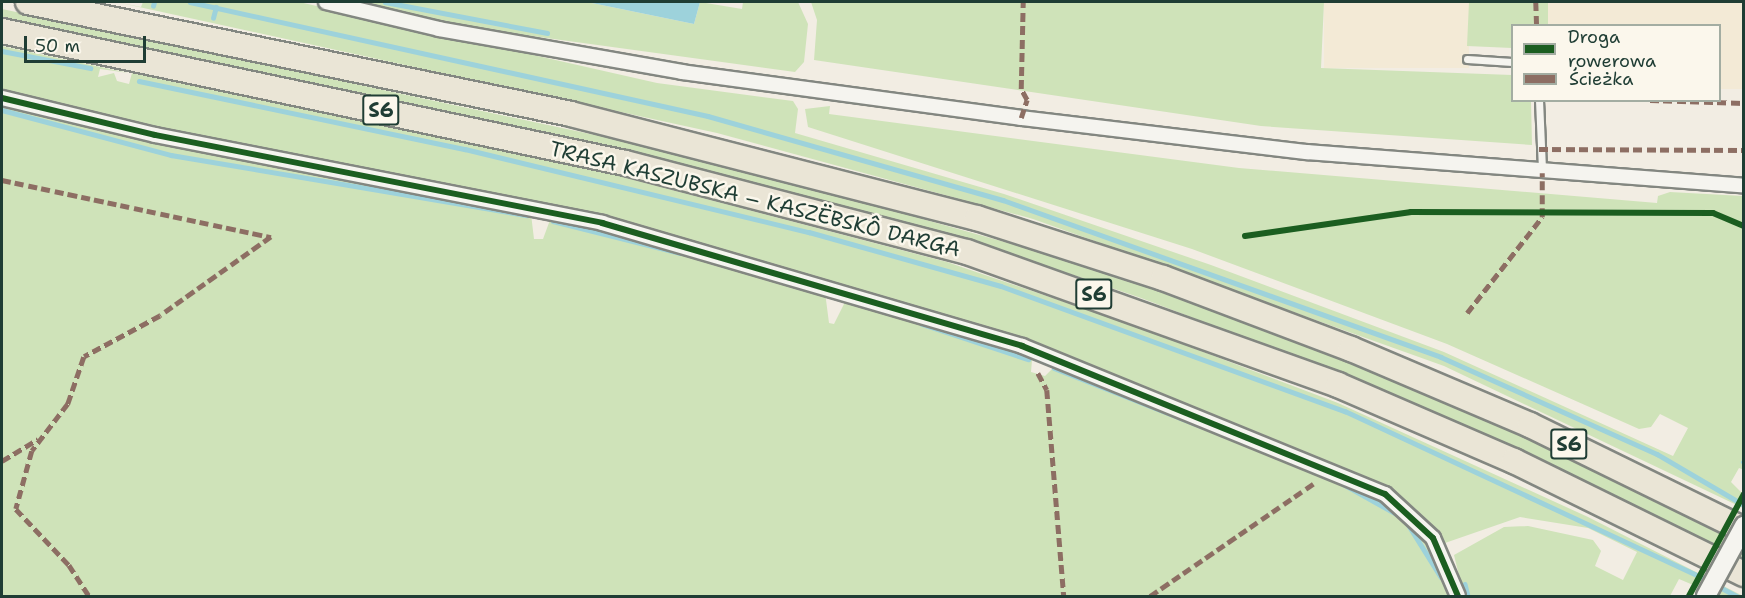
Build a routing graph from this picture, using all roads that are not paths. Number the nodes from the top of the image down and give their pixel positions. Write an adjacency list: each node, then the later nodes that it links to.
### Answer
1 (28, 2): 10 (highway, TRASA KASZUBSKA – KASZËBSKÔ DARGA / S6)
2 (326, 2): 8 (street)
3 (2, 31): 11 (highway, TRASA KASZUBSKA – KASZËBSKÔ DARGA / S6)
4 (1467, 59): 5 (lane)
5 (1511, 62)
6 (2, 98): 13 (street)
7 (1539, 102): 8 (lane)
8 (1542, 173): 9 (street)
9 (1743, 186)
10 (1743, 528): 12 (main road, bridge)
11 (1743, 574)
12 (1706, 596)
13 (1458, 597)

